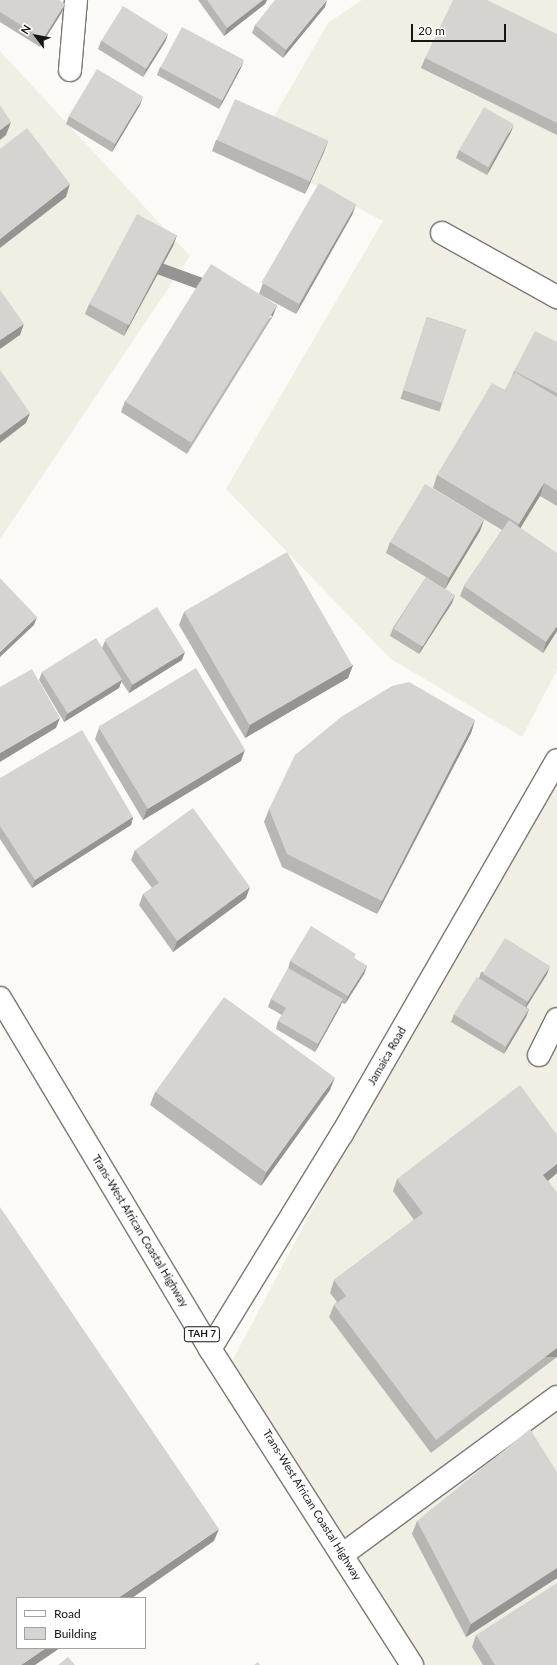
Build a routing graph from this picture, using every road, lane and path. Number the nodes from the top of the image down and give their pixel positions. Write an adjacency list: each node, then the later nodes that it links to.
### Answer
1 (76, 0): 2 (main road)
2 (70, 70)
3 (442, 233): 4 (main road)
4 (557, 297)
5 (557, 760): 9 (main road, Jamaica Road)
6 (0, 998): 9 (main road, Trans-West African Coastal Highway / TAH 7)
7 (557, 1019): 8 (main road)
8 (539, 1055)
9 (210, 1349): 11 (main road, Trans-West African Coastal Highway / TAH 7)
10 (557, 1397): 11 (main road)
11 (343, 1554): 12 (main road, Trans-West African Coastal Highway / TAH 7)
12 (412, 1665)

